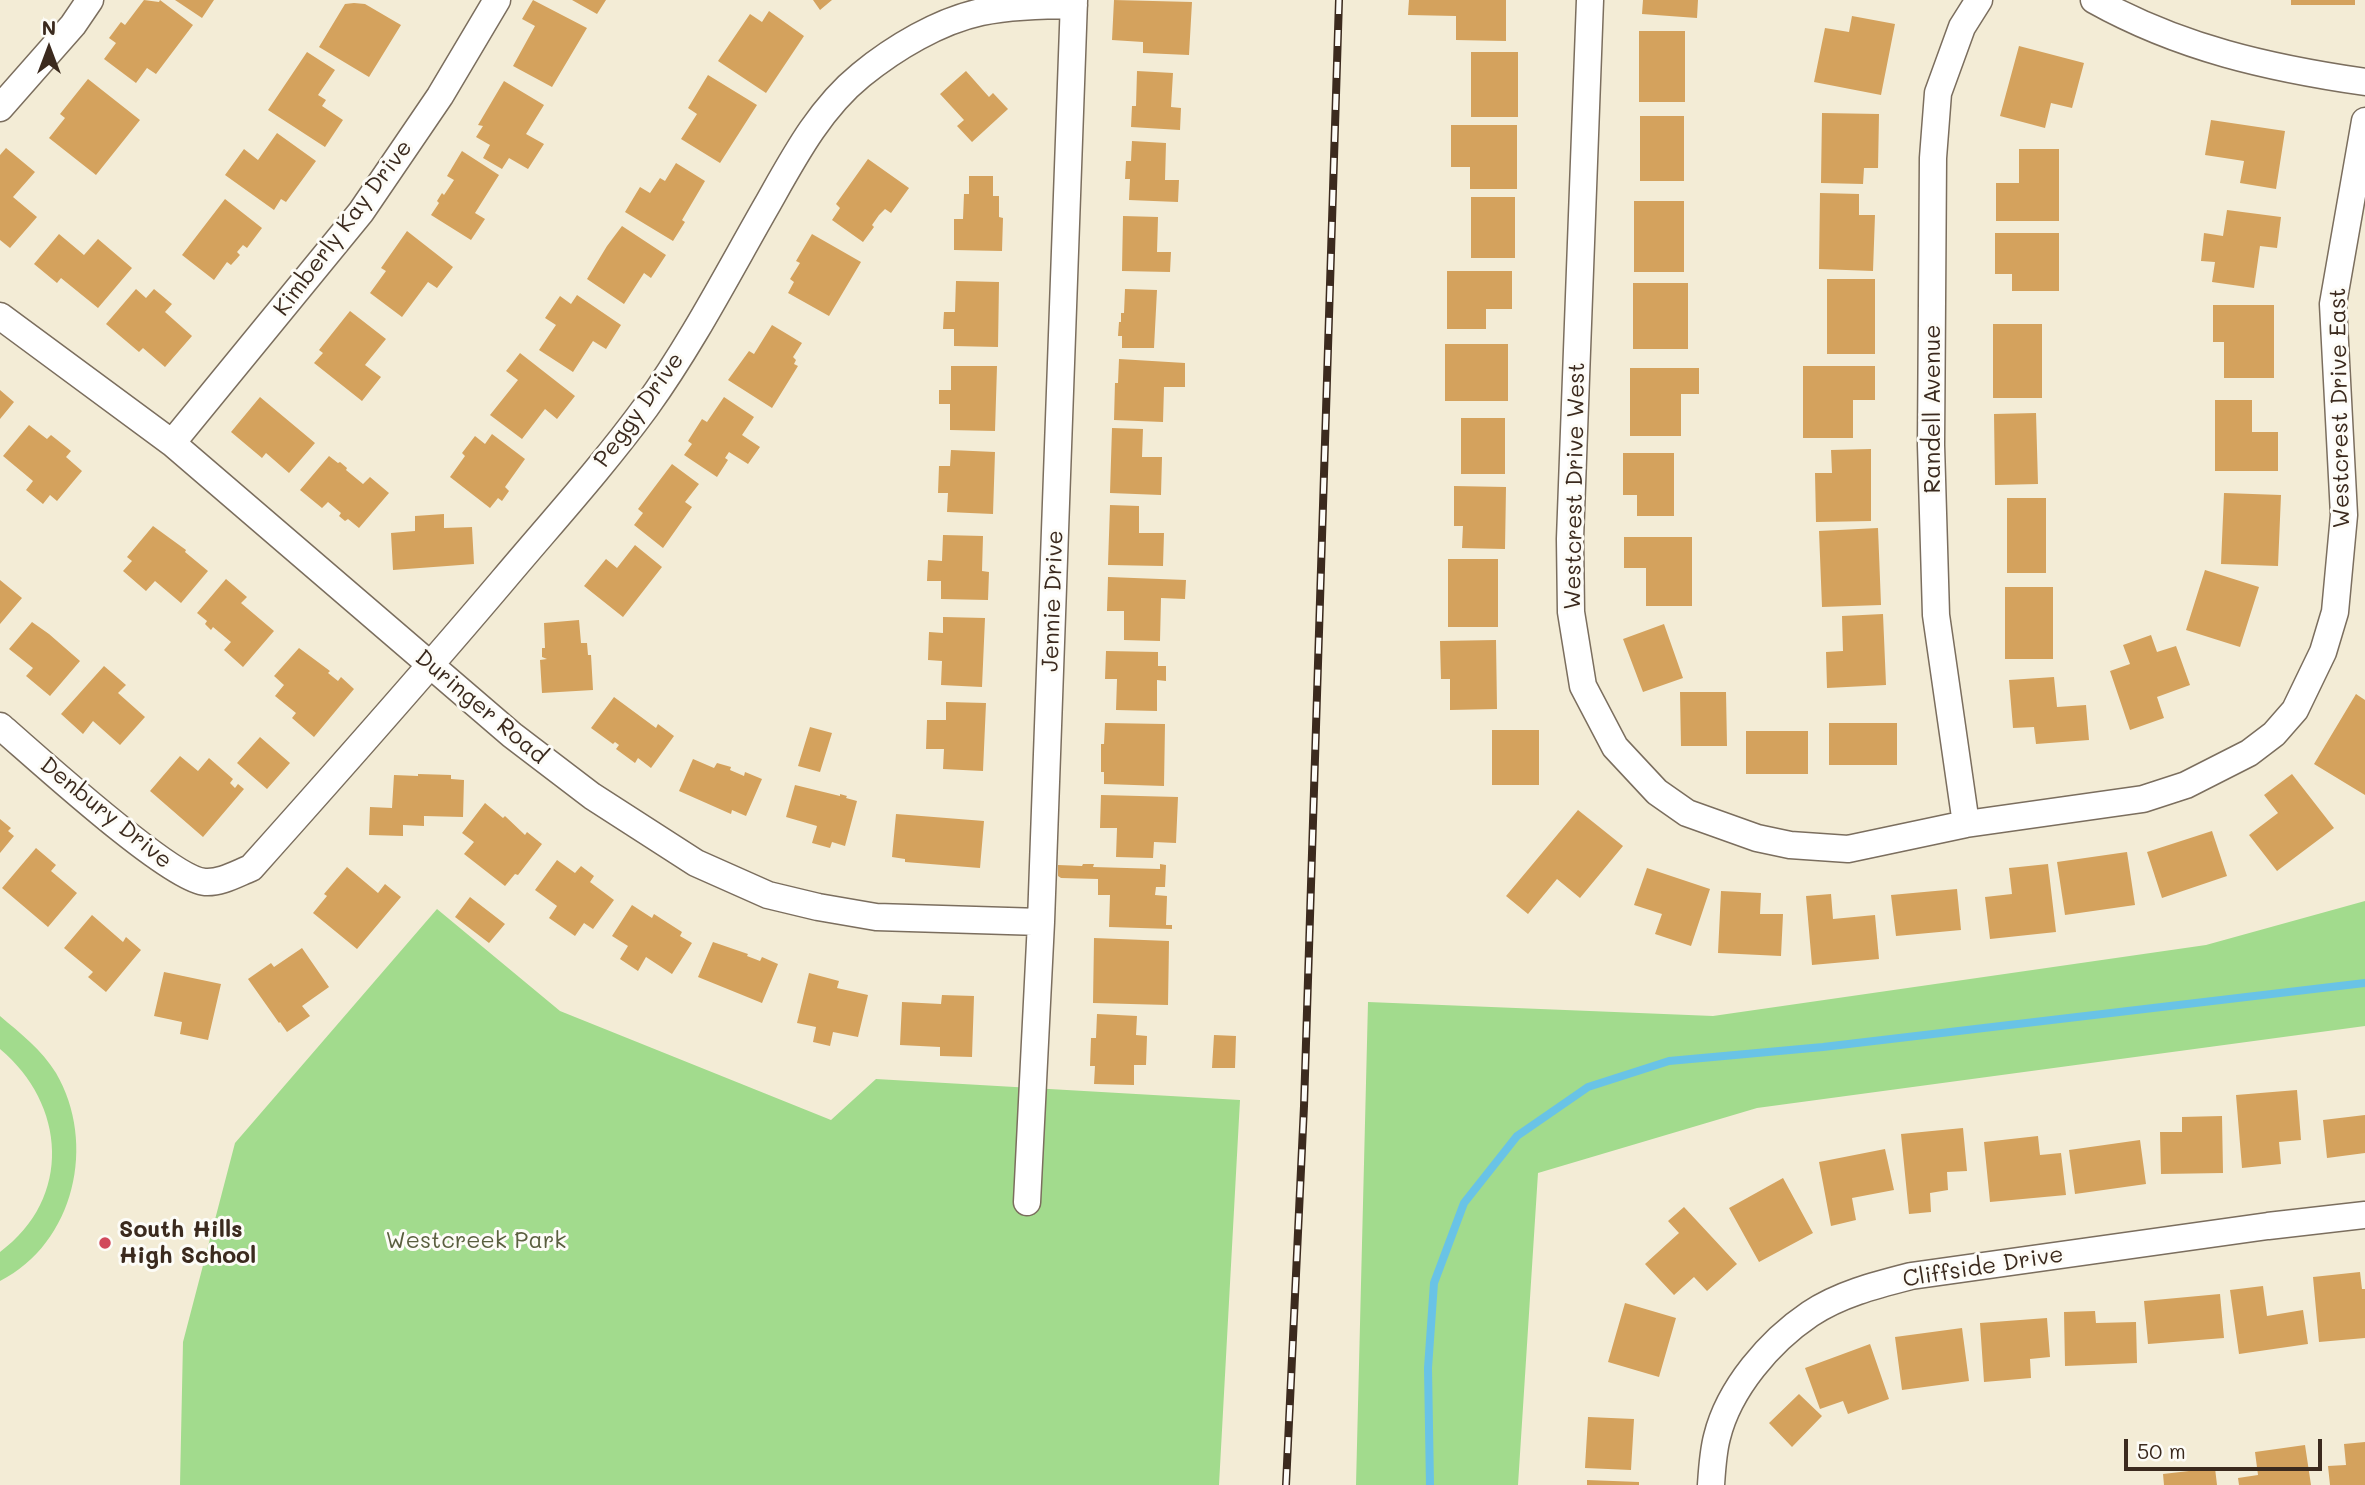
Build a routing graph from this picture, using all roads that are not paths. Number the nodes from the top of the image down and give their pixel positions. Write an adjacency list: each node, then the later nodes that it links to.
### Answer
1 (90, 0): 8 (street)
2 (497, 0): 11 (street, Kimberly Kay Drive)
3 (1590, 0): 14 (street, Westcrest Drive West)
4 (1979, 0): 14 (street, Randell Avenue)
5 (2094, 0): 7 (street)
6 (1074, 3): 12 (street, Peggy Drive); 16 (street, Jennie Drive)
7 (2365, 82)
8 (0, 108)
9 (2365, 121): 14 (street, Westcrest Drive East)
10 (0, 316): 11 (street, Duringer Road)
11 (172, 443): 12 (street, Duringer Road)
12 (431, 665): 15 (street, Peggy Drive); 16 (street, Duringer Road)
13 (0, 726): 15 (street, Denbury Drive)
14 (1966, 824)
15 (221, 880)
16 (1041, 922): 17 (street, Jennie Drive)
17 (1027, 1202)
18 (2365, 1215): 19 (street, Cliffside Drive)
19 (1711, 1485)

